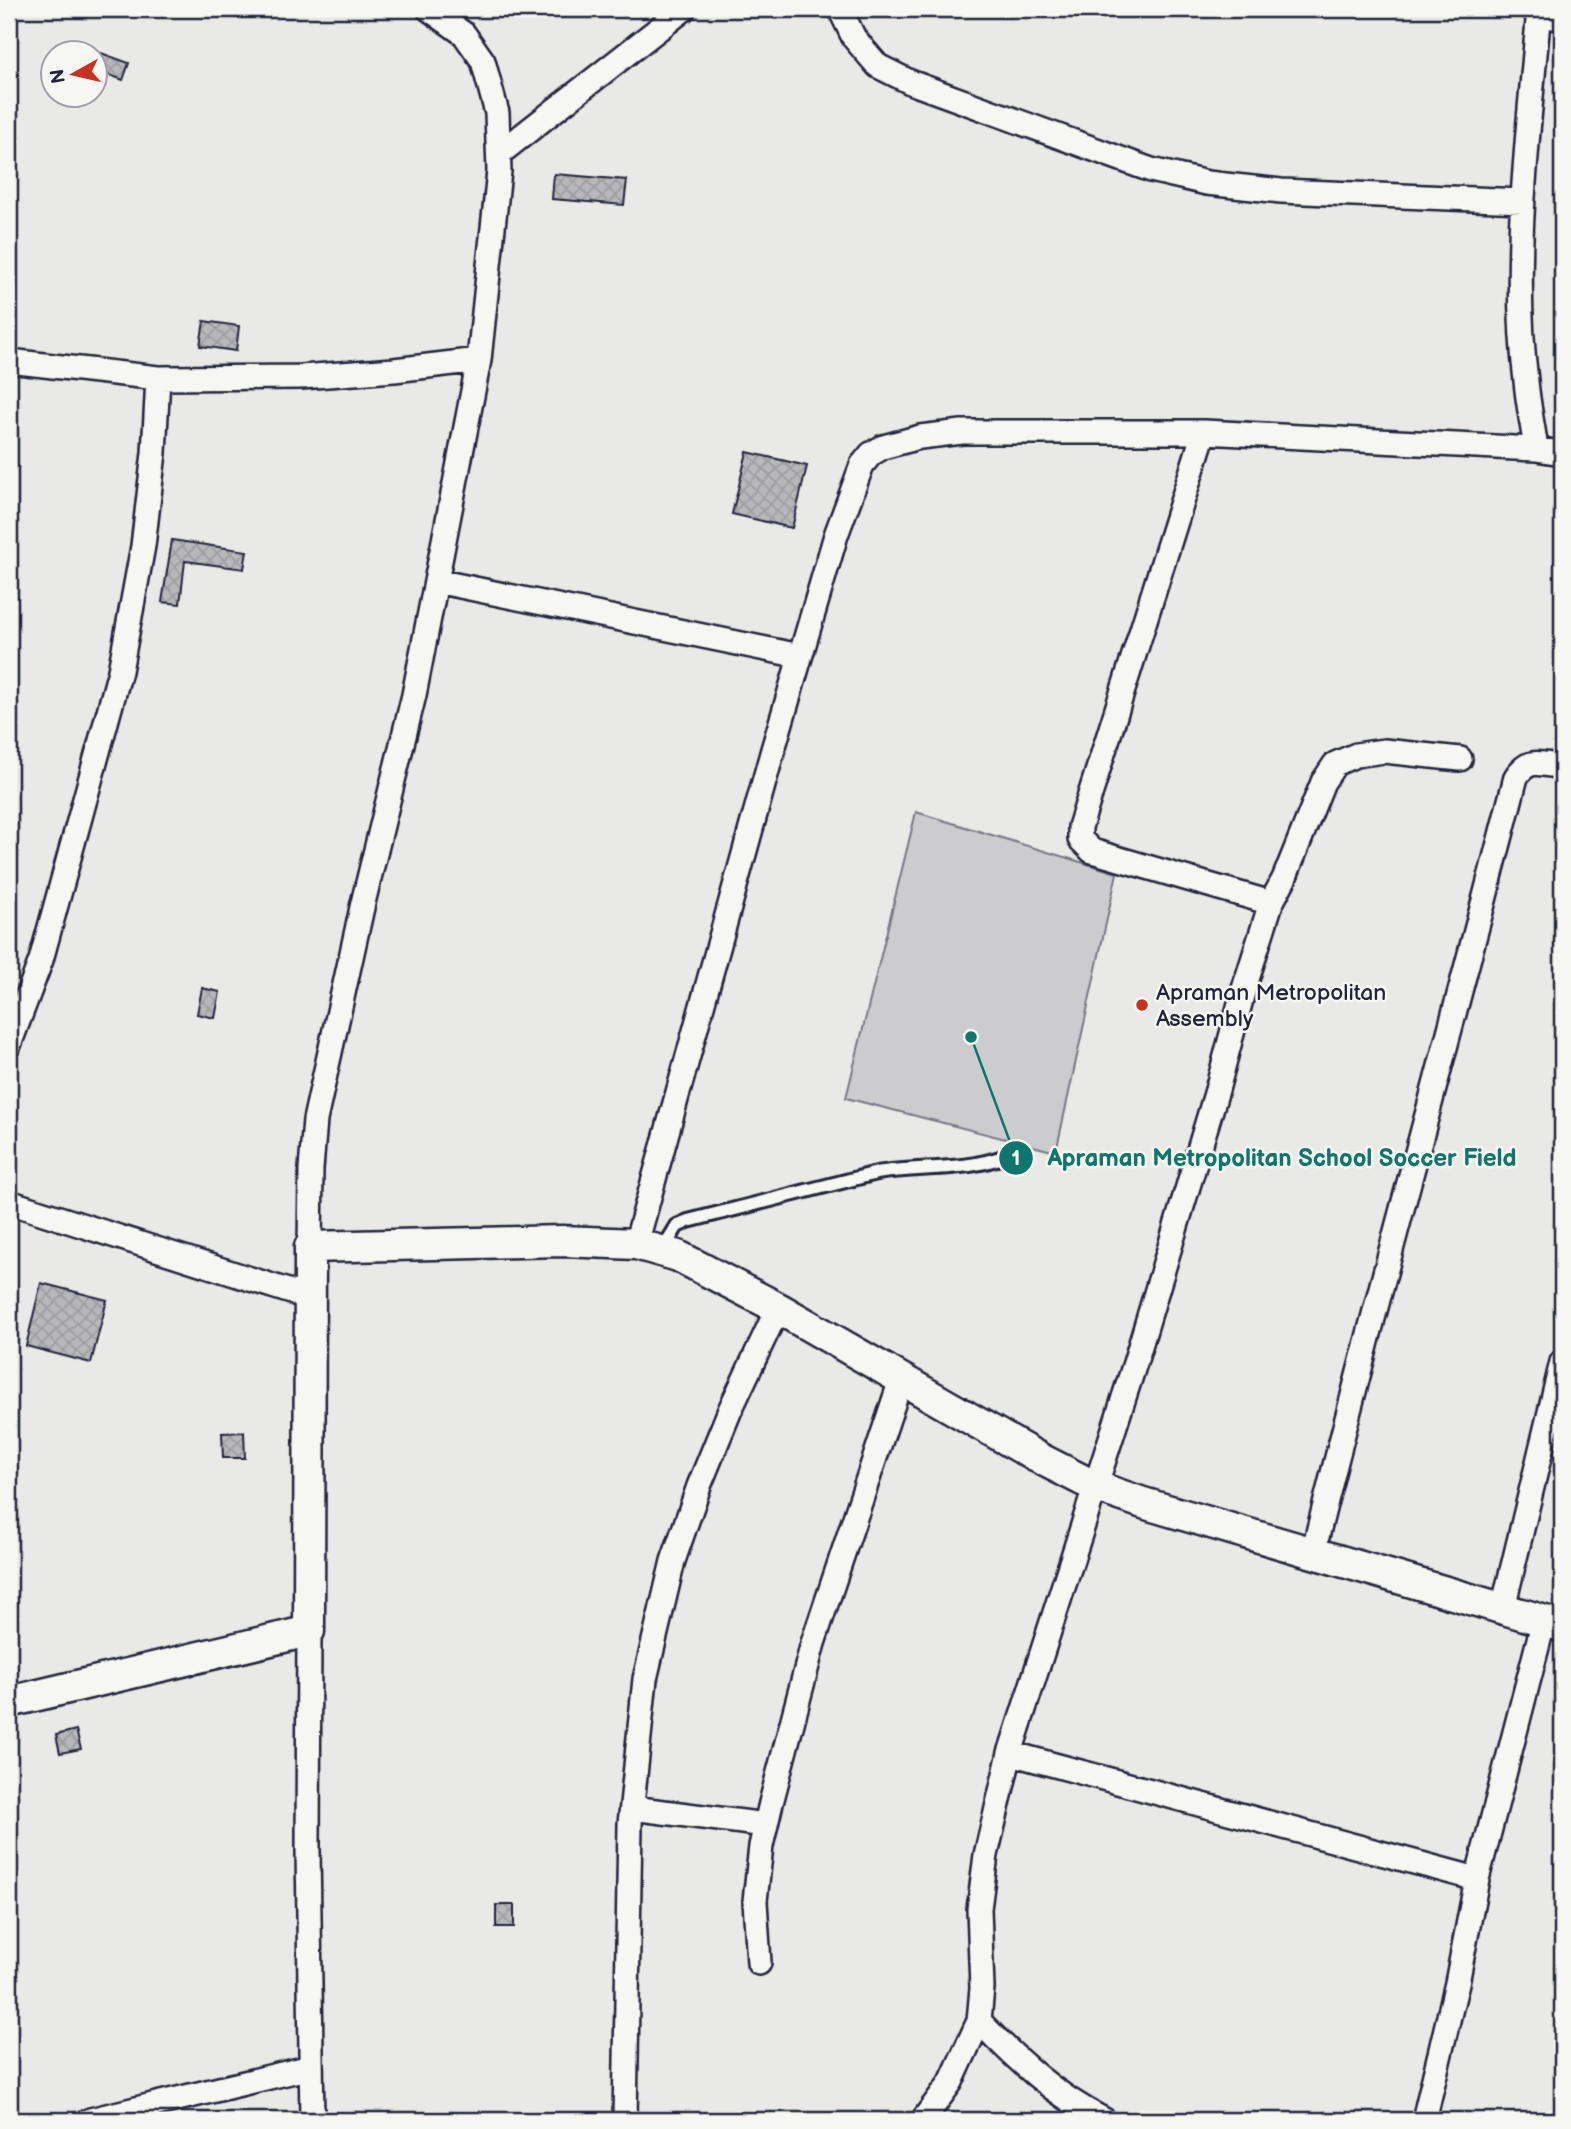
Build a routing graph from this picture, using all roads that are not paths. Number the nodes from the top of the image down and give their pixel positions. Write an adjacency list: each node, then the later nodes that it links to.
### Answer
1 (429, 9): 6 (street)
2 (684, 9): 6 (street)
3 (840, 9): 7 (street)
4 (1539, 9): 5 (main road); 7 (street)
5 (1562, 14)
6 (500, 153): 8 (street)
7 (1522, 201): 12 (street)
8 (479, 360): 10 (street); 14 (street)
9 (9, 361): 10 (street)
10 (158, 378): 19 (street)
11 (1204, 432): 12 (street); 15 (street); 18 (street)
12 (1536, 449): 13 (street)
13 (1562, 453)
14 (436, 581): 15 (street); 22 (street)
15 (800, 656): 23 (street)
16 (1460, 759): 18 (street)
17 (1562, 767): 29 (street)
18 (1271, 903): 28 (street)
19 (9, 1045)
20 (1020, 1150): 23 (lane)
21 (9, 1202): 24 (street)
22 (310, 1247): 23 (street); 24 (street)
23 (649, 1248): 25 (street)
24 (310, 1298): 32 (street)
25 (778, 1308): 27 (street); 35 (street)
26 (1562, 1363): 30 (street)
27 (901, 1380): 28 (street); 36 (street)
28 (1094, 1486): 29 (street); 34 (street)
29 (1312, 1553): 30 (street)
30 (1503, 1608): 31 (street)
31 (1553, 1623): 37 (street)
32 (309, 1631): 33 (street); 40 (street)
33 (9, 1702)
34 (1010, 1752): 37 (street); 39 (street)
35 (632, 1808): 36 (street); 43 (street)
36 (766, 1825): 38 (street)
37 (1477, 1878): 46 (street)
38 (759, 1963)
39 (979, 2021): 44 (street); 45 (street)
40 (311, 2067): 41 (street); 42 (street)
41 (90, 2120)
42 (312, 2120)
43 (625, 2120)
44 (923, 2120)
45 (1104, 2120)
46 (1424, 2120)

